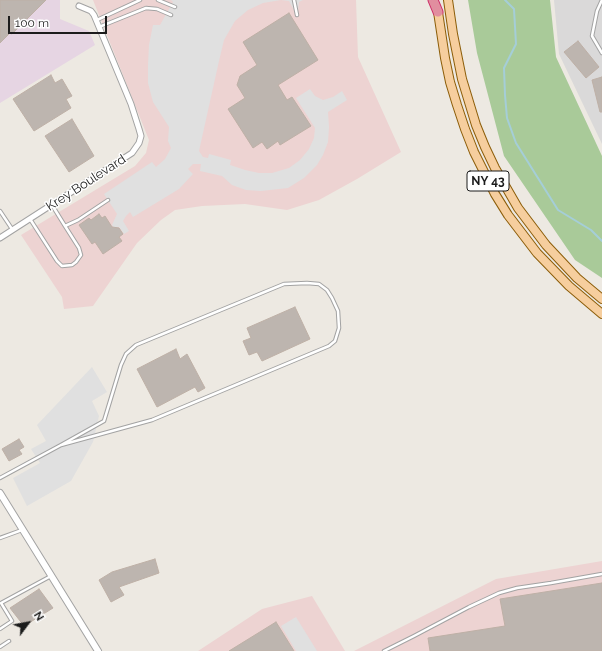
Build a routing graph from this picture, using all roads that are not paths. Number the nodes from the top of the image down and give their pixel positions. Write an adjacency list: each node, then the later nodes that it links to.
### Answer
1 (140, 0): 13 (lane)
2 (158, 0): 9 (lane)
3 (294, 0): 12 (lane)
4 (433, 0): 10 (highway)
5 (436, 0): 10 (highway)
6 (448, 0): 23 (main road, NY 43)
7 (602, 0): 15 (lane)
8 (79, 6): 13 (street, Krey Boulevard)
9 (175, 7)
10 (438, 12): 24 (main road, NY 43)
11 (171, 15): 14 (lane)
12 (297, 15)
13 (96, 20): 14 (street, Krey Boulevard)
14 (99, 27): 17 (street, Krey Boulevard)
15 (602, 53)
16 (108, 200): 20 (lane)
17 (52, 205): 19 (street, Krey Boulevard); 20 (lane)
18 (0, 211): 21 (lane)
19 (30, 218): 20 (lane); 21 (street, Krey Boulevard)
20 (66, 226)
21 (12, 230): 22 (street, Krey Boulevard)
22 (0, 238)
23 (602, 299)
24 (602, 314)
25 (61, 445): 25 (lane); 26 (lane)
26 (0, 478)
27 (0, 493): 28 (street)
28 (23, 530): 29 (lane); 31 (street)
29 (0, 538)
30 (602, 574): 36 (lane)
31 (51, 576): 32 (lane); 35 (street)
32 (0, 629)
33 (9, 642): 34 (lane)
34 (0, 647)
35 (98, 651)
36 (384, 651)

